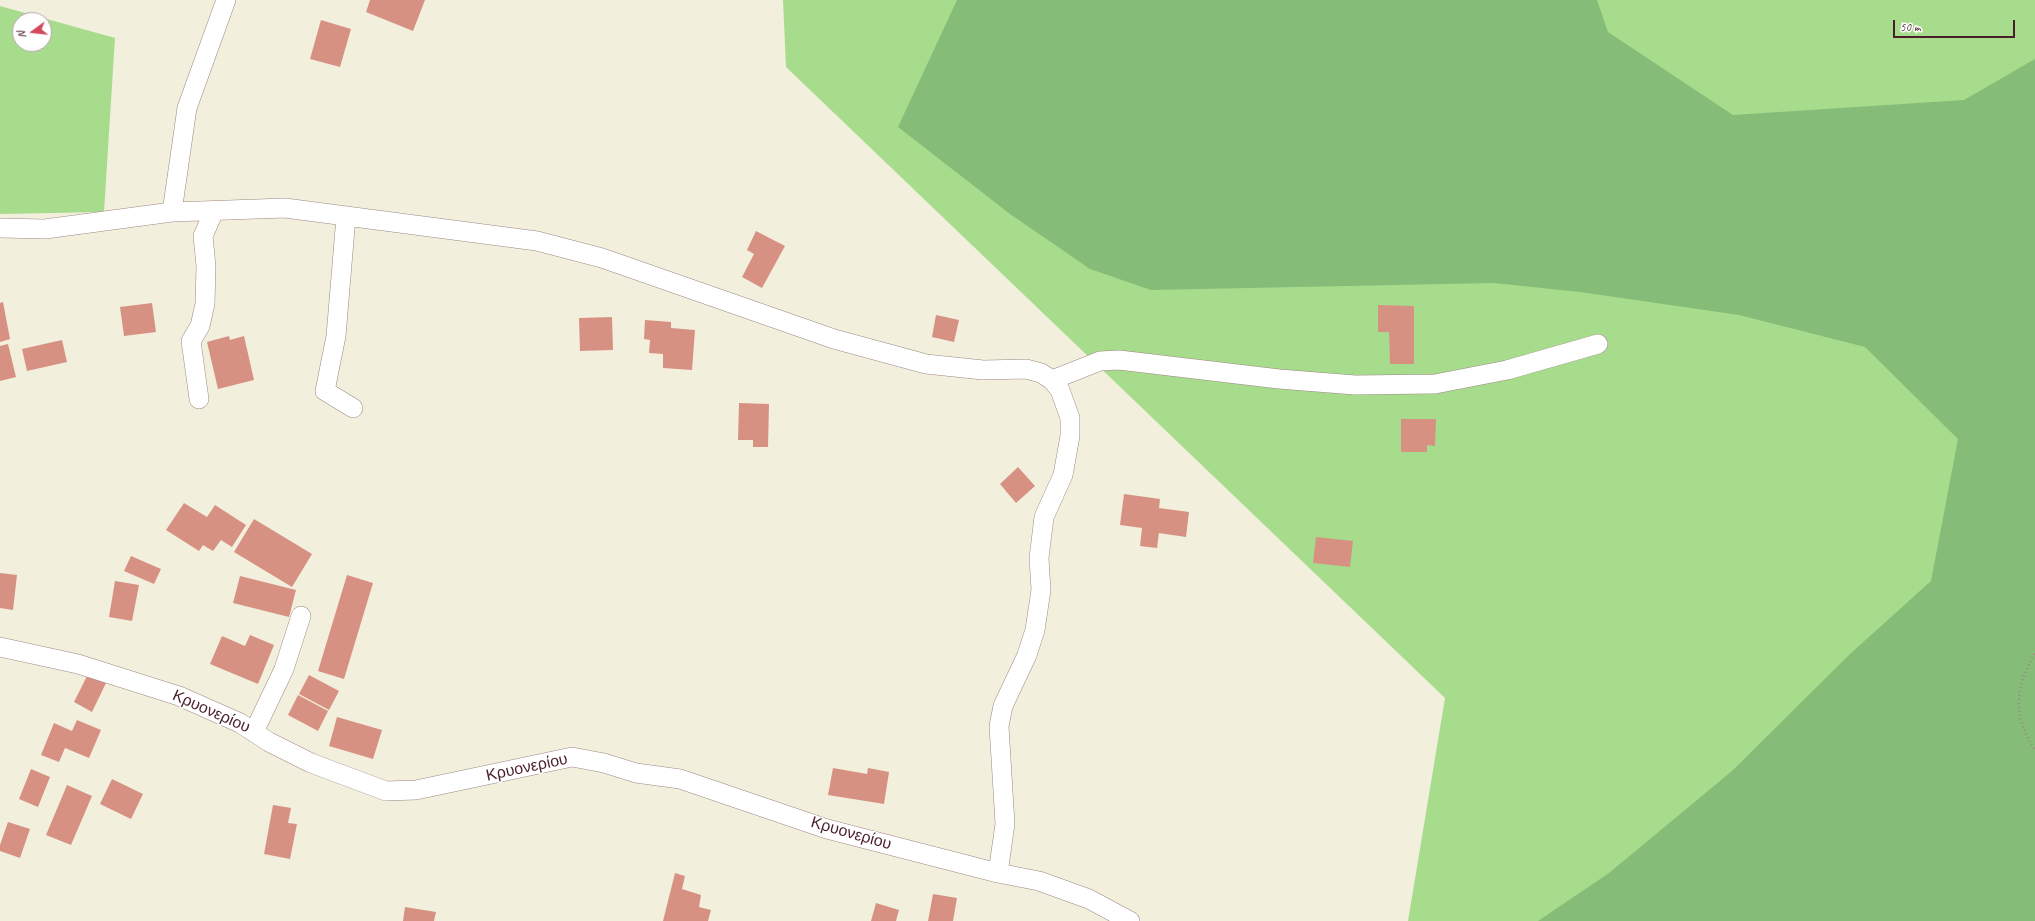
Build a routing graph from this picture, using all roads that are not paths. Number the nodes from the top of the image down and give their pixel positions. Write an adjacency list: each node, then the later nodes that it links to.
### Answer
1 (226, 0): 3 (street)
2 (214, 211): 3 (street); 4 (street); 8 (street)
3 (172, 212): 5 (street)
4 (346, 218): 7 (street); 9 (street)
5 (0, 228)
6 (1598, 344): 7 (street)
7 (1052, 380): 13 (street)
8 (199, 399)
9 (353, 408)
10 (301, 616): 12 (street)
11 (0, 647): 12 (street, Κρυονερίου)
12 (254, 732): 13 (street, Κρυονερίου)
13 (998, 873): 14 (street, Κρυονερίου)
14 (1130, 921)

